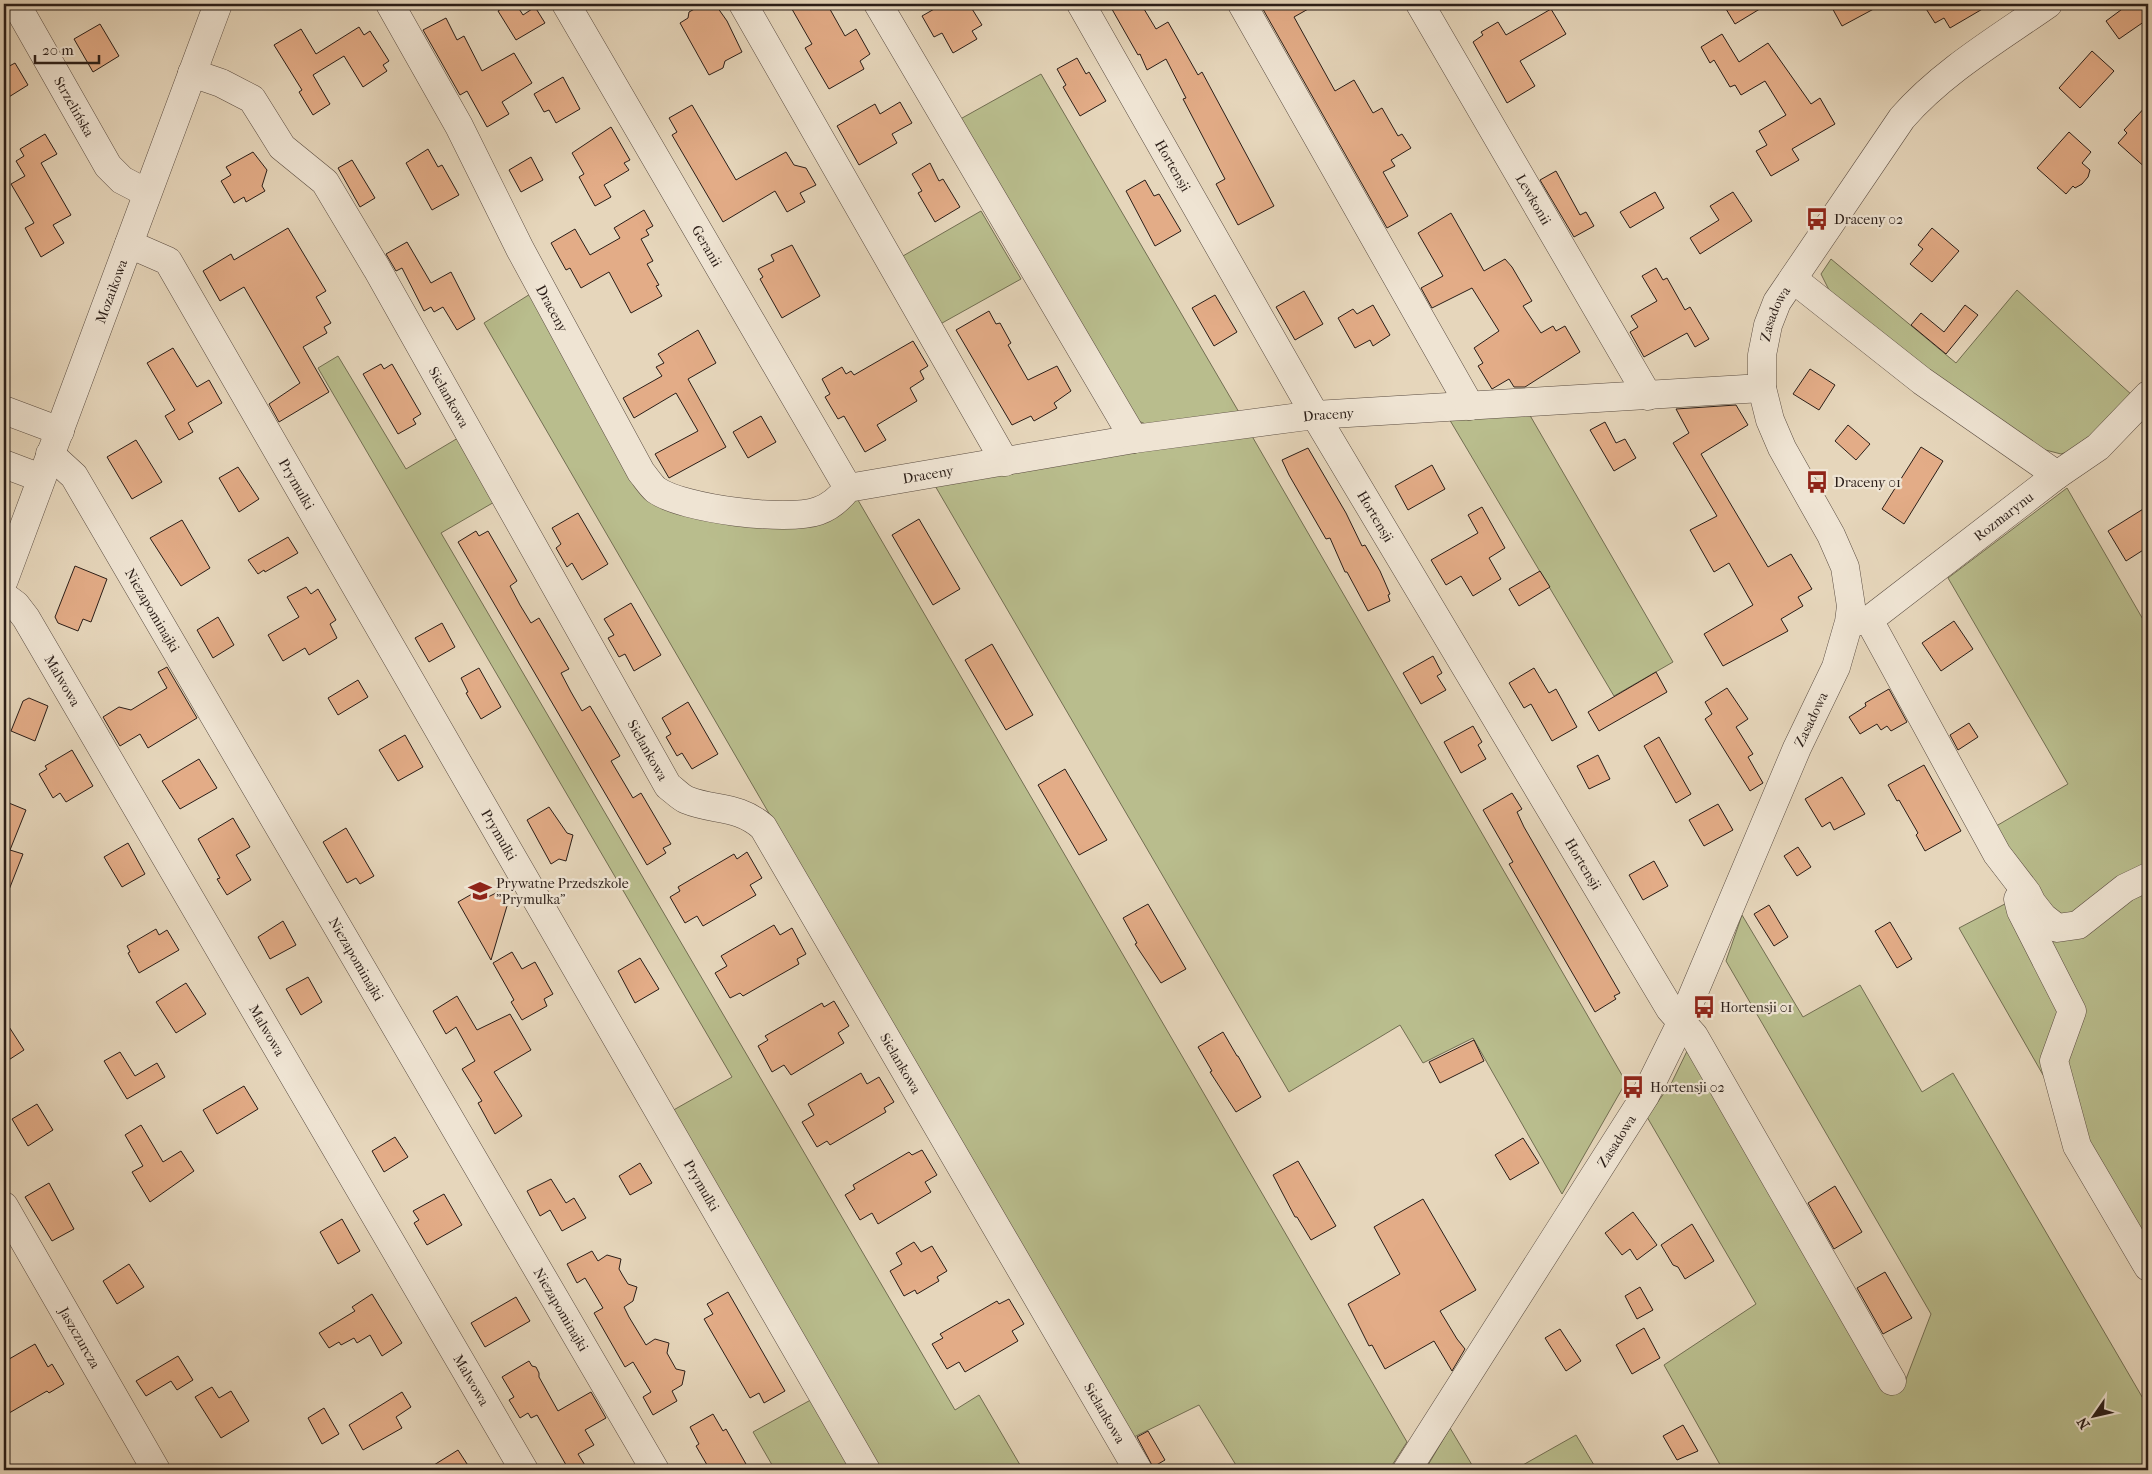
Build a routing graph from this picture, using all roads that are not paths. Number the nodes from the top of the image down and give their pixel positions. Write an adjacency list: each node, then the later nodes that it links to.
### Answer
1 (16, 4): 12 (street, Strzelińska)
2 (218, 4): 11 (street, Mozaikowa)
3 (390, 4): 26 (street, Draceny)
4 (566, 4): 26 (street, Geranii)
5 (743, 4): 23 (street)
6 (878, 4): 21 (street)
7 (1081, 4): 20 (street, Hortensji)
8 (1242, 4): 18 (street)
9 (1420, 4): 17 (street, Lewkonii)
10 (2048, 4): 14 (street, Zasadowa)
11 (192, 73): 12 (street, Mozaikowa); 40 (street, Sielankowa)
12 (148, 193): 13 (street, Mozaikowa)
13 (129, 244): 22 (street, Mozaikowa); 39 (street, Prymulki)
14 (1793, 279): 15 (street, Zasadowa); 25 (street)
15 (1762, 388): 17 (street, Draceny); 29 (street, Zasadowa)
16 (2148, 394): 25 (street, Rozmarynu)
17 (1648, 396): 18 (street, Draceny)
18 (1470, 406): 20 (street, Draceny)
19 (4, 410): 22 (street)
20 (1315, 415): 21 (street, Draceny); 32 (street, Hortensji)
21 (1134, 439): 23 (street, Draceny)
22 (50, 454): 24 (street); 27 (street, Mozaikowa); 38 (street, Niezapominajki)
23 (1005, 462): 26 (street, Draceny)
24 (4, 464)
25 (2057, 475): 29 (street, Rozmarynu)
26 (848, 488)
27 (4, 580)
28 (4, 596): 37 (street, Malwowa)
29 (1859, 621): 30 (street); 32 (street, Zasadowa)
30 (2012, 876): 31 (street); 34 (street)
31 (2148, 877)
32 (1681, 1023): 35 (street, Hortensji); 41 (street, Zasadowa)
33 (4, 1206): 36 (street, Jaszczurcza)
34 (2148, 1267)
35 (1892, 1381)
36 (156, 1470)
37 (524, 1470)
38 (655, 1470)
39 (866, 1470)
40 (1138, 1470)
41 (1407, 1470)

